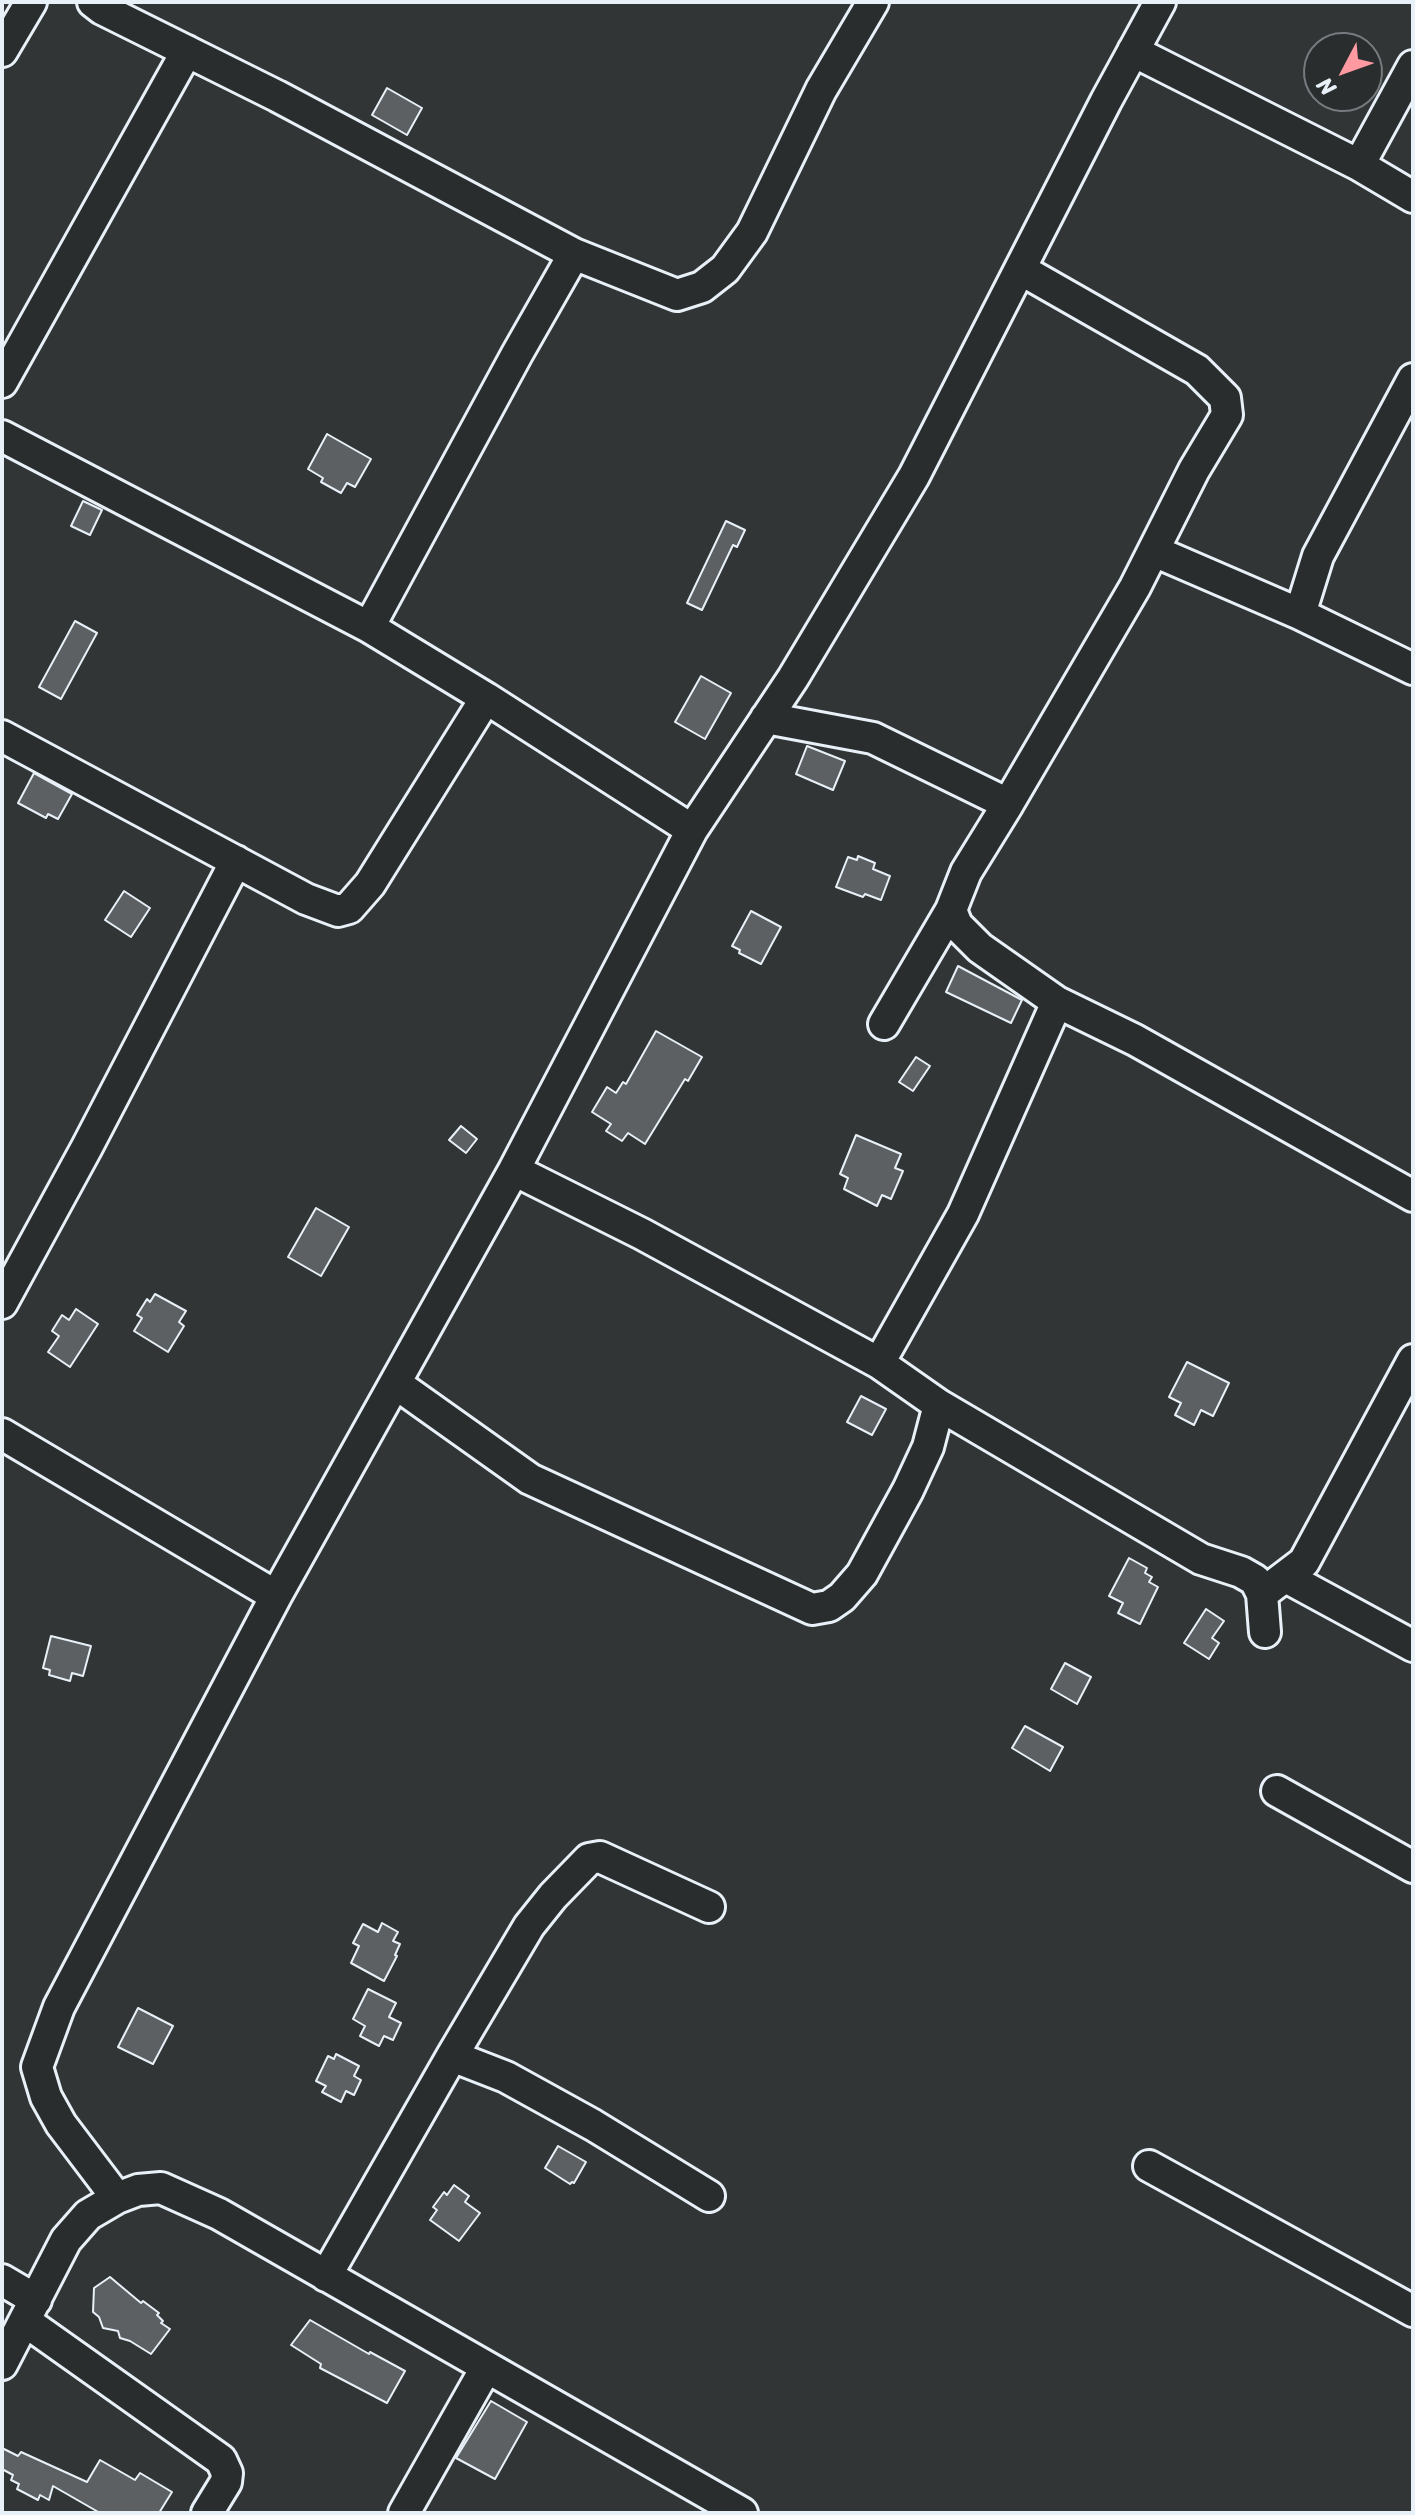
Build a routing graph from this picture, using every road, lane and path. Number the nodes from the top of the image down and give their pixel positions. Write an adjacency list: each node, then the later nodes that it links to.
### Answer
1 (31, 2): 5 (street)
2 (93, 2): 6 (street)
3 (873, 2): 11 (street)
4 (1160, 2): 7 (street)
5 (2, 51)
6 (187, 51): 11 (street); 14 (street)
7 (1133, 51): 9 (street); 12 (street)
8 (1413, 66): 9 (street)
9 (1359, 165): 10 (street)
10 (1413, 197)
11 (574, 254): 18 (street)
12 (1020, 269): 16 (street); 21 (street)
13 (1413, 379): 17 (street)
14 (2, 382)
15 (2, 436): 18 (street)
16 (1154, 551): 17 (street); 23 (street)
17 (1300, 614): 19 (street)
18 (369, 627): 20 (street)
19 (1413, 669)
20 (486, 698): 24 (street); 25 (street)
21 (766, 718): 23 (street); 24 (street)
22 (2, 736): 25 (street)
23 (1008, 804): 26 (street)
24 (692, 830): 29 (street)
25 (236, 861): 31 (street)
26 (951, 910): 27 (street); 28 (street)
27 (1057, 1002): 30 (street); 33 (street)
28 (884, 1024)
29 (514, 1170): 33 (street); 34 (street)
30 (1413, 1196)
31 (2, 1303)
32 (1413, 1360): 37 (street)
33 (879, 1363): 35 (street)
34 (395, 1383): 35 (street); 38 (street)
35 (939, 1405): 37 (street)
36 (2, 1434): 38 (street)
37 (1274, 1585): 39 (street); 40 (street)
38 (276, 1596): 47 (street)
39 (1265, 1632)
40 (1413, 1646)
41 (1277, 1791): 42 (street)
42 (1413, 1867)
43 (709, 1907): 44 (street)
44 (452, 2056): 46 (street); 48 (street)
45 (1149, 2166): 51 (street)
46 (709, 2196)
47 (117, 2198): 48 (street); 50 (street)
48 (326, 2276): 53 (street)
49 (2, 2280): 50 (street)
50 (31, 2311): 52 (street); 54 (street)
51 (1413, 2311)
52 (2, 2364)
53 (486, 2368): 55 (street); 56 (street)
54 (207, 2513)
55 (404, 2513)
56 (742, 2513)

